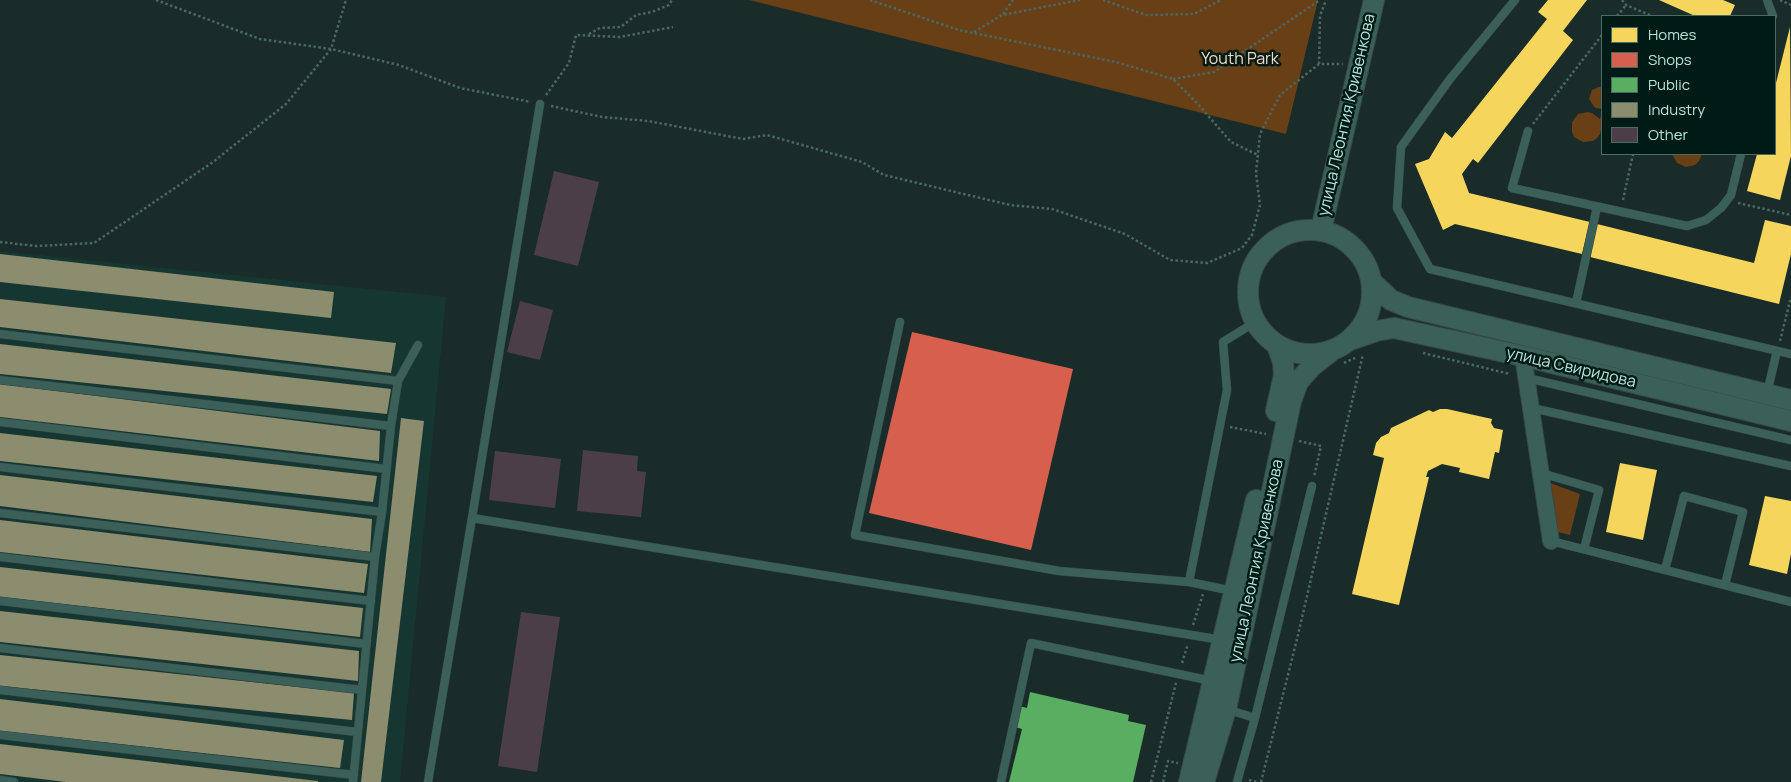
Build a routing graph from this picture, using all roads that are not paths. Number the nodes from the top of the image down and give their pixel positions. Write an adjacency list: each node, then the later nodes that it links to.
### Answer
1 (1374, 0): 9 (street, улица Леонтия Кривенкова)
2 (1515, 0): 11 (lane)
3 (1768, 0): 4 (lane)
4 (1773, 15)
5 (540, 104): 39 (lane)
6 (1528, 131): 8 (lane)
7 (1740, 155): 8 (lane)
8 (1597, 206): 11 (lane)
9 (1321, 230): 10 (street); 12 (street)
10 (1373, 283): 17 (street); 25 (street, улица Свиридова)
11 (1576, 303): 18 (lane)
12 (1257, 321): 16 (street); 45 (lane)
13 (900, 322): 45 (lane)
14 (0, 334): 24 (lane)
15 (418, 345): 24 (lane)
16 (1277, 345): 21 (street); 47 (street, улица Леонтия Кривенкова)
17 (1356, 347): 20 (street, улица Свиридова); 21 (street, улица Леонтия Кривенкова)
18 (1777, 351): 19 (lane); 25 (lane)
19 (1791, 354)
20 (1523, 356): 22 (street); 28 (street, улица Свиридова)
21 (1335, 358): 57 (street, улица Леонтия Кривенкова)
22 (1527, 378): 27 (street); 31 (lane)
23 (0, 380): 30 (lane)
24 (398, 382): 30 (lane)
25 (1767, 394): 26 (street, улица Свиридова)
26 (1791, 400)
27 (1532, 408): 32 (lane); 35 (street)
28 (1791, 421)
29 (0, 422): 34 (lane)
30 (391, 426): 34 (lane)
31 (1791, 440)
32 (1791, 466)
33 (0, 467): 37 (lane)
34 (386, 469): 37 (lane)
35 (1541, 473): 40 (street); 41 (lane)
36 (1312, 486): 58 (lane)
37 (382, 512): 43 (lane)
38 (0, 513): 43 (lane)
39 (472, 518): 51 (lane); 64 (lane)
40 (1551, 541): 41 (lane)
41 (1584, 549): 44 (lane)
42 (0, 557): 48 (lane)
43 (375, 557): 48 (lane)
44 (1665, 570): 46 (lane); 46 (lane)
45 (1189, 582): 47 (lane)
46 (1725, 585): 50 (lane)
47 (1235, 591): 51 (street, улица Леонтия Кривенкова)
48 (371, 601): 52 (lane)
49 (0, 602): 52 (lane)
50 (1791, 602)
51 (1224, 640): 54 (street, улица Леонтия Кривенкова)
52 (366, 644): 56 (lane)
53 (0, 648): 56 (lane)
54 (1214, 682): 65 (lane); 66 (street, улица Леонтия Кривенкова)
55 (0, 690): 59 (lane)
56 (362, 690): 59 (lane)
57 (1226, 709): 58 (lane); 67 (street, улица Леонтия Кривенкова)
58 (1255, 718): 68 (lane)
59 (357, 732): 61 (lane)
60 (0, 735): 61 (lane)
61 (353, 778)
62 (0, 780): 63 (lane)
63 (14, 782)
64 (428, 782)
65 (1001, 782)
66 (1189, 782)
67 (1204, 782)
68 (1236, 782)

